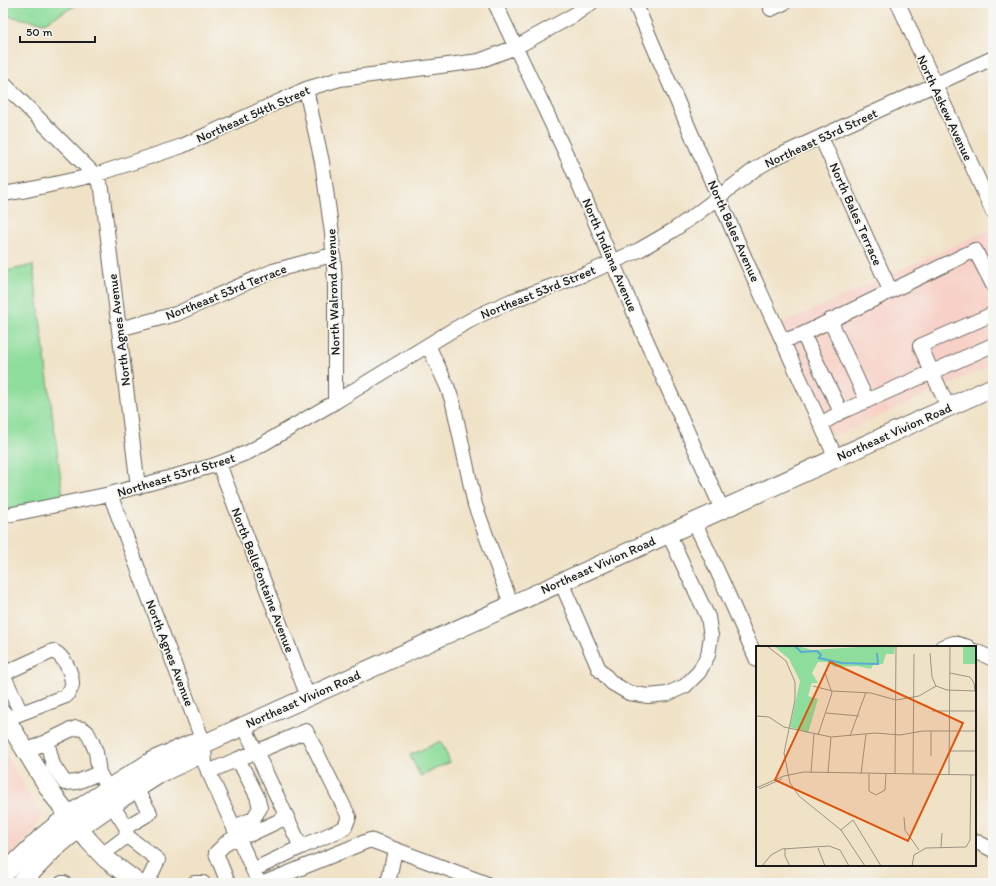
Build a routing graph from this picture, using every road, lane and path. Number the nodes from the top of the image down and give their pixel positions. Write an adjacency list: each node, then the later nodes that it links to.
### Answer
1 (495, 3): 7 (street, North Indiana Avenue)
2 (590, 3): 7 (street, Northeast 54th Street)
3 (635, 3): 15 (street, North Bales Avenue)
4 (784, 3): 6 (street)
5 (898, 3): 10 (street, North Askew Avenue)
6 (771, 9)
7 (516, 47): 11 (street, Northeast 54th Street); 18 (street, North Indiana Avenue)
8 (993, 58): 10 (street, Northeast 53rd Street)
9 (3, 83): 13 (street)
10 (935, 85): 12 (street, Northeast 53rd Street); 16 (street, North Askew Avenue)
11 (306, 89): 13 (street, Northeast 54th Street); 17 (street, North Walrond Avenue)
12 (821, 137): 15 (street, Northeast 53rd Street); 20 (street, North Bales Terrace)
13 (95, 175): 14 (street, Northeast 54th Street); 23 (street, North Agnes Avenue)
14 (3, 194)
15 (718, 197): 18 (street, Northeast 53rd Street); 25 (street, North Bales Avenue)
16 (993, 211)
17 (332, 255): 23 (street, Northeast 53rd Terrace); 31 (street, North Walrond Avenue)
18 (612, 261): 26 (street, Northeast 53rd Street); 39 (street, North Indiana Avenue)
19 (993, 284): 20 (street)
20 (890, 290): 22 (street)
21 (993, 314): 28 (street)
22 (830, 320): 24 (street); 30 (street)
23 (119, 329): 37 (street, North Agnes Avenue)
24 (803, 334): 25 (street); 33 (street)
25 (783, 341): 34 (street, North Bales Avenue)
26 (428, 345): 31 (street, Northeast 53rd Street); 44 (street)
27 (993, 345): 28 (street)
28 (932, 372): 30 (street); 32 (street)
29 (993, 387): 32 (main road, Northeast Vivion Road)
30 (867, 401): 33 (street)
31 (335, 402): 36 (street, Northeast 53rd Street)
32 (948, 407): 35 (main road, Northeast Vivion Road)
33 (841, 412): 34 (street)
34 (821, 424): 35 (street, North Bales Avenue)
35 (836, 458): 39 (main road, Northeast Vivion Road)
36 (219, 464): 37 (street, Northeast 53rd Street); 51 (street, North Bellefontaine Avenue)
37 (138, 487): 38 (street, Northeast 53rd Street)
38 (110, 494): 40 (street, Northeast 53rd Street); 56 (street, North Agnes Avenue)
39 (722, 509): 41 (main road, Northeast Vivion Road)
40 (3, 516)
41 (694, 522): 42 (main road, Northeast Vivion Road); 48 (street)
42 (668, 533): 43 (main road, Northeast Vivion Road); 43 (street)
43 (561, 582): 44 (main road, Northeast Vivion Road)
44 (511, 604): 51 (main road, Northeast Vivion Road)
45 (945, 646): 46 (street)
46 (964, 646)
47 (976, 651): 49 (street)
48 (756, 658)
49 (993, 659)
50 (3, 674): 52 (street); 52 (street)
51 (308, 697): 53 (main road, Northeast Vivion Road)
52 (10, 715): 57 (main road)
53 (244, 726): 56 (main road, Northeast Vivion Road); 58 (street)
54 (3, 738): 65 (main road)
55 (47, 742): 57 (street); 61 (street); 61 (street)
56 (204, 744): 60 (street, North Agnes Avenue); 62 (main road, Northeast Vivion Road); 63 (main road, Northeast Vivion Road)
57 (25, 752): 65 (main road)
58 (256, 752): 59 (street); 64 (street); 69 (street)
59 (238, 759): 60 (street); 67 (street)
60 (208, 772): 67 (street, North Agnes Avenue)
61 (100, 773): 63 (street)
62 (136, 789): 63 (main road, Northeast Vivion Road); 66 (street)
63 (110, 797): 65 (main road, Northeast Vivion Road); 66 (street)
64 (287, 817): 67 (street); 69 (street)
65 (70, 825): 72 (main road); 73 (main road, Northeast Vivion Road); 75 (main road, Northeast Vivion Road); 76 (main road)
66 (126, 831): 72 (street); 78 (street)
67 (236, 832): 74 (street, North Agnes Avenue); 81 (street)
68 (976, 842): 71 (street)
69 (301, 847): 74 (street)
70 (395, 850): 82 (street); 83 (street); 84 (street)
71 (993, 850)
72 (102, 856): 77 (main road)
73 (3, 874)
74 (256, 877)
75 (21, 883)
76 (119, 883)
77 (138, 883)
78 (147, 883)
79 (194, 883): 80 (street)
80 (203, 883)
81 (228, 883)
82 (264, 883)
83 (388, 883)
84 (485, 883)

